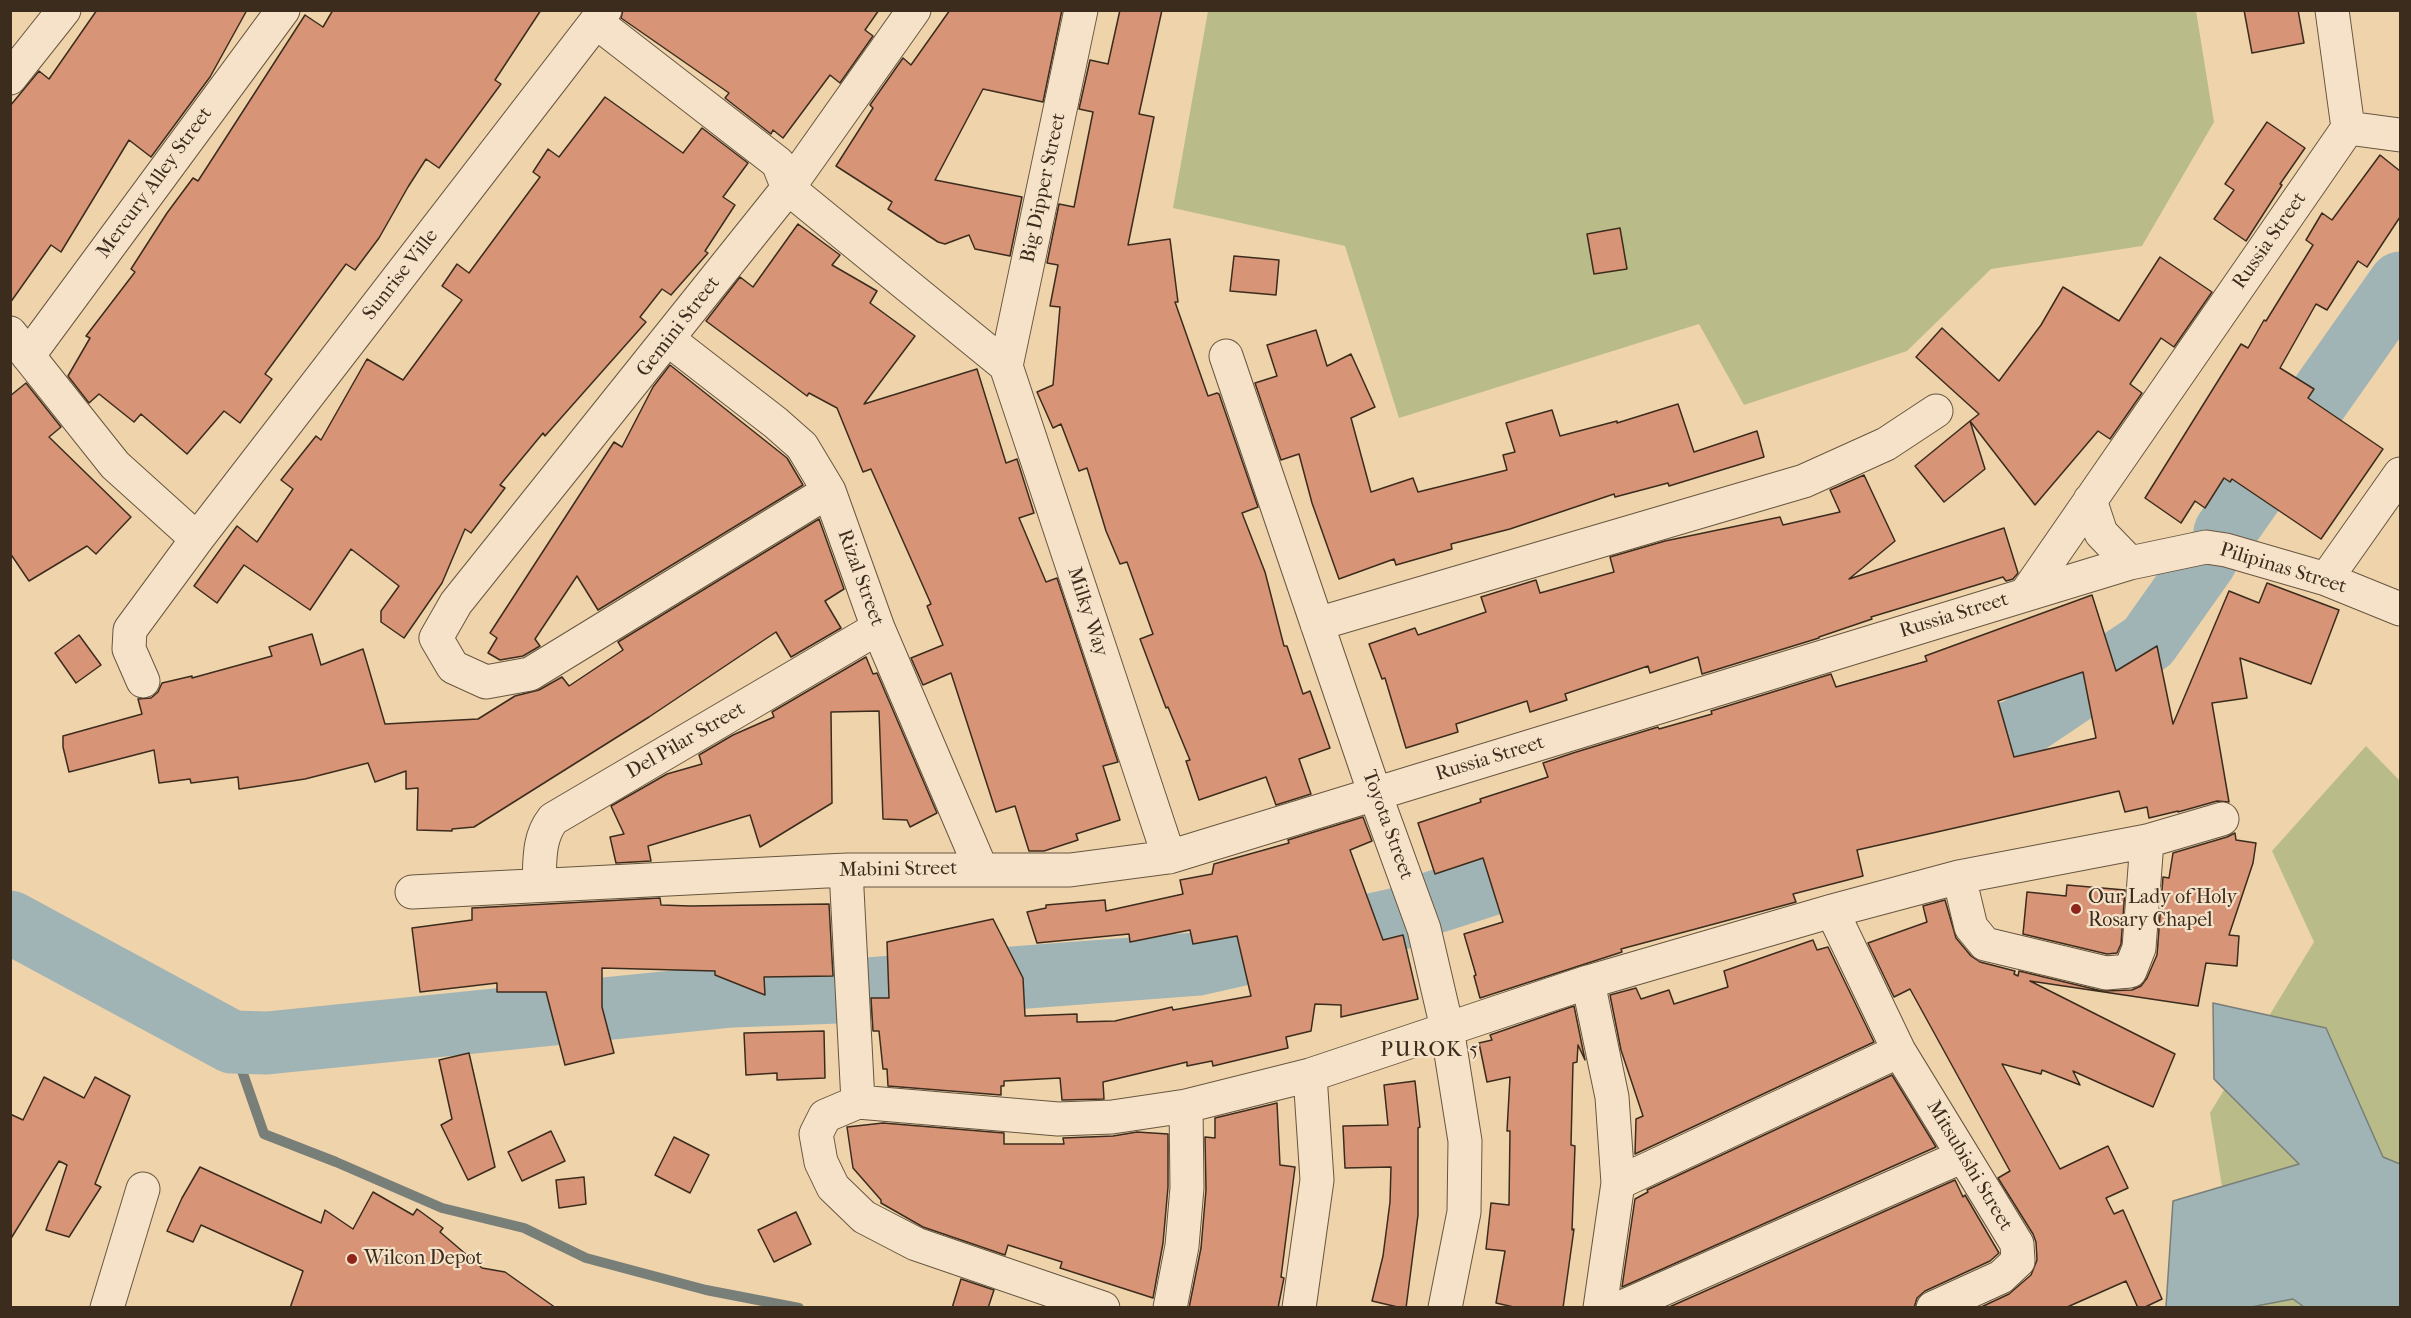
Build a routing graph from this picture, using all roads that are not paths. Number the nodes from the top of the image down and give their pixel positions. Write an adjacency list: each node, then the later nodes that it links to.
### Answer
1 (64, 10): 7 (street)
2 (283, 10): 12 (street, Mercury Alley Street)
3 (914, 10): 10 (street, Gemini Street)
4 (1081, 10): 14 (street, Big Dipper Street)
5 (2332, 10): 8 (street)
6 (601, 16): 10 (street); 19 (street, Sunrise Ville)
7 (10, 78)
8 (2348, 128): 9 (street); 18 (street, Russia Street)
9 (2400, 135)
10 (788, 188): 11 (street, Gemini Street); 14 (street)
11 (669, 340): 17 (street, Rizal Street); 17 (street, Gemini Street)
12 (19, 344): 19 (street)
13 (1226, 356): 24 (street, Toyota Street)
14 (1006, 366): 30 (street, Milky Way)
15 (1936, 411): 24 (street)
16 (2400, 474): 21 (street)
17 (828, 491): 25 (street, Rizal Street)
18 (2090, 500): 20 (street); 22 (street, Russia Street)
19 (196, 540): 26 (street, Sunrise Ville)
20 (2130, 563): 21 (street, Pilipinas Street); 22 (street, Pilipinas Street)
21 (2326, 579): 23 (street, Pilipinas Street)
22 (2025, 595): 27 (street, Russia Street)
23 (2400, 609)
24 (1317, 624): 27 (street, Toyota Street)
25 (878, 628): 31 (street, Rizal Street); 34 (street, Del Pilar Street)
26 (143, 681)
27 (1375, 794): 30 (street, Mabini Street); 38 (street, Toyota Street)
28 (2222, 819): 29 (street)
29 (2147, 841): 33 (street); 33 (street)
30 (1169, 857): 31 (street, Mabini Street)
31 (981, 869): 32 (street, Mabini Street)
32 (846, 870): 34 (street, Mabini Street); 41 (street)
33 (1959, 877): 36 (street)
34 (539, 885): 35 (street, Mabini Street)
35 (412, 891)
36 (1833, 911): 37 (street); 39 (street, Mitsubishi Street)
37 (1588, 982): 38 (street); 44 (street)
38 (1447, 1028): 40 (street); 50 (street, Toyota Street)
39 (1899, 1051): 43 (street, Mitsubishi Street); 44 (street)
40 (1310, 1075): 42 (street); 49 (street)
41 (858, 1102): 42 (street); 47 (street)
42 (1186, 1106): 48 (street)
43 (1963, 1156): 52 (street); 53 (street, Mitsubishi Street)
44 (1618, 1183): 51 (street)
45 (143, 1189): 46 (street)
46 (107, 1308)
47 (1103, 1308)
48 (1170, 1308)
49 (1299, 1308)
50 (1445, 1308)
51 (1600, 1308)
52 (1620, 1308)
53 (1934, 1308)

